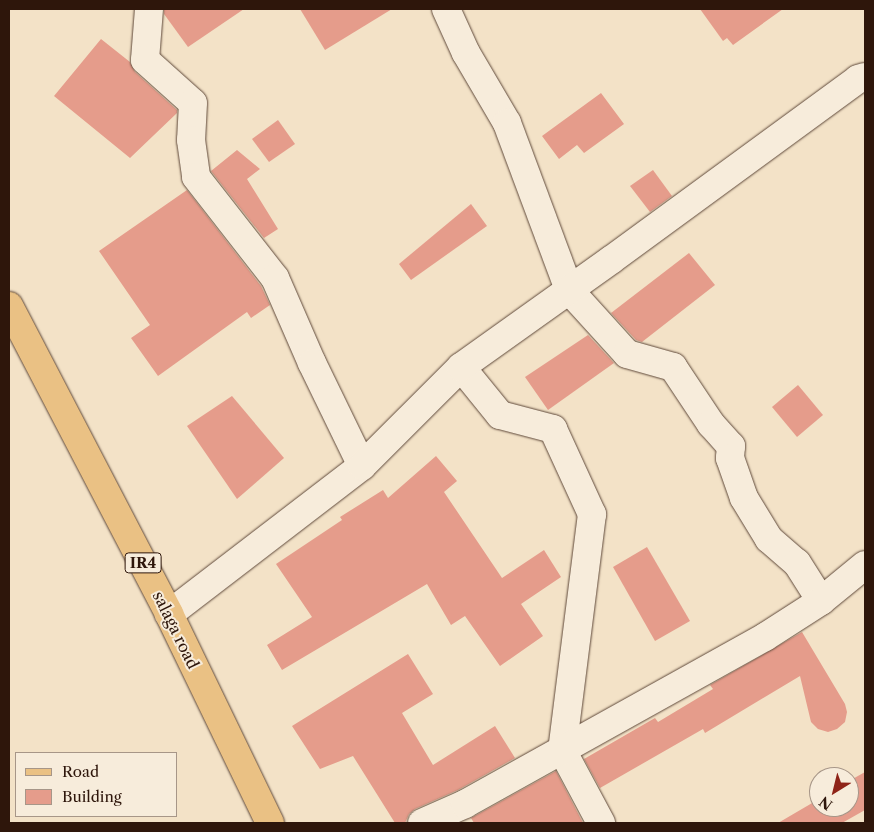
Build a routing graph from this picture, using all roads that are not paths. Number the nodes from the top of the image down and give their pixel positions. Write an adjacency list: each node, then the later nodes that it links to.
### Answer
1 (149, 9): 7 (street)
2 (446, 9): 4 (street)
3 (863, 83): 4 (street)
4 (569, 290): 6 (street); 9 (street)
5 (9, 306): 10 (main road, salaga road / IR4)
6 (461, 367): 7 (street); 11 (street)
7 (362, 466): 10 (street)
8 (865, 565): 9 (street)
9 (821, 601): 11 (street)
10 (169, 614): 12 (main road, salaga road / IR4)
11 (562, 750): 13 (street); 14 (street)
12 (270, 823)
13 (422, 823)
14 (601, 823)

